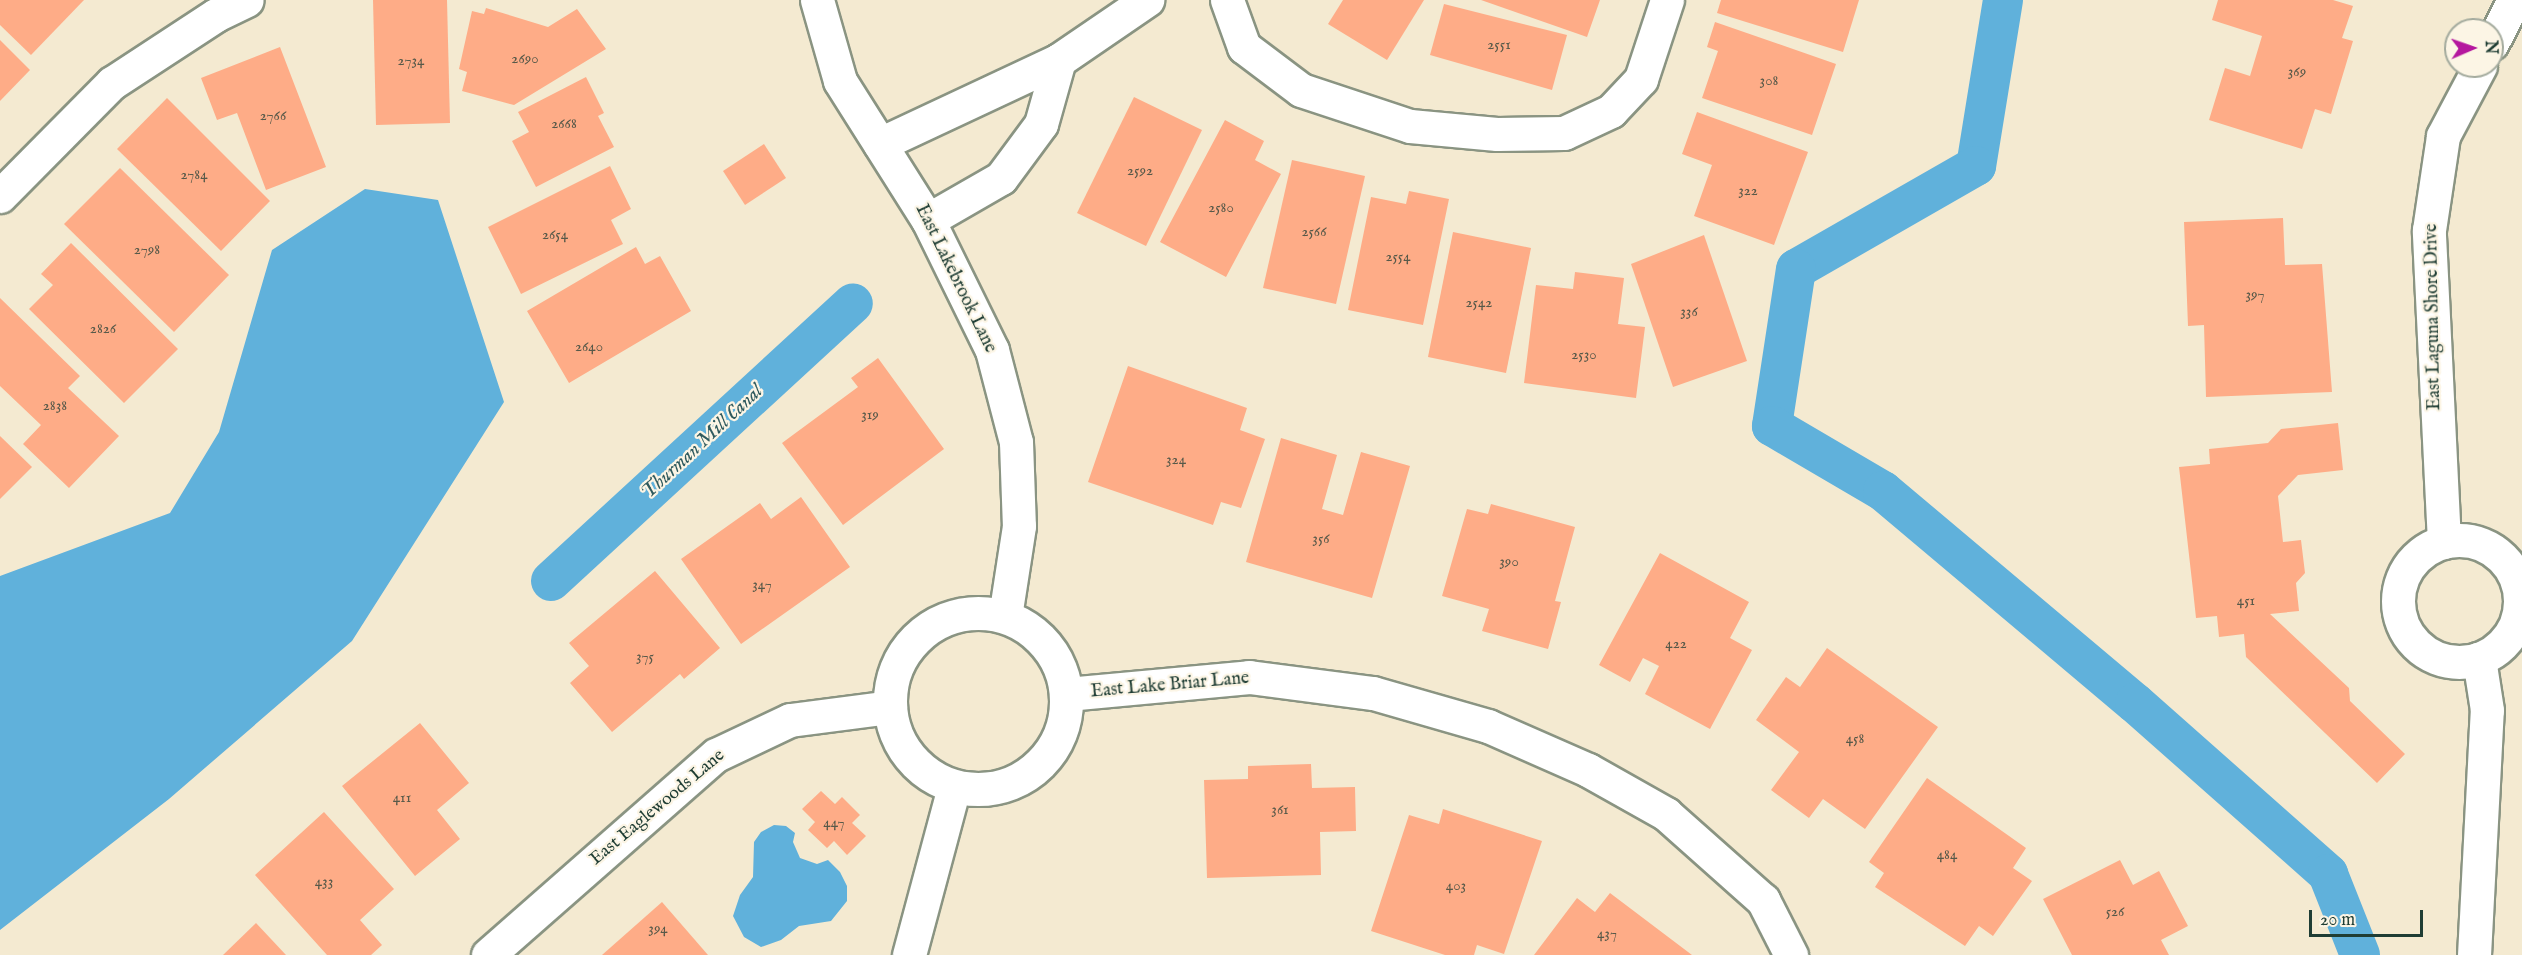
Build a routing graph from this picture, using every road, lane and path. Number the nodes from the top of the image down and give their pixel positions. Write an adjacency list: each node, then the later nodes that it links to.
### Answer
1 (247, 0): 11 (street)
2 (817, 0): 10 (street, East Lakebrook Lane)
3 (1147, 0): 8 (street)
4 (1227, 0): 5 (street)
5 (1667, 0)
6 (2514, 0): 7 (street)
7 (2504, 20)
8 (1059, 60): 10 (street); 12 (street)
9 (2474, 78): 13 (street, East Laguna Shore Drive)
10 (880, 144): 12 (street, East Lakebrook Lane)
11 (0, 196)
12 (928, 220): 14 (street, East Lakebrook Lane)
13 (2444, 542): 15 (street); 15 (street)
14 (1005, 616): 16 (street); 17 (street)
15 (2479, 659): 22 (street)
16 (1067, 694): 18 (street); 21 (street, East Lake Briar Lane)
17 (890, 707): 18 (street); 19 (street, East Eaglewoods Lane)
18 (954, 787): 20 (street)
19 (488, 955)
20 (909, 955)
21 (1791, 955)
22 (2474, 955)

